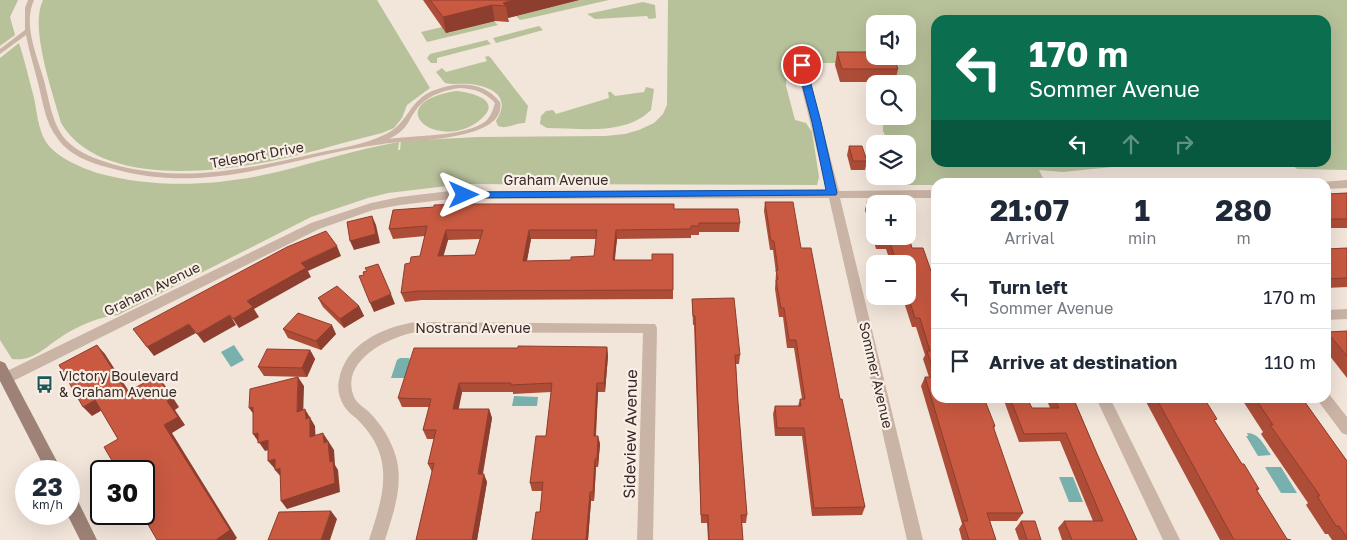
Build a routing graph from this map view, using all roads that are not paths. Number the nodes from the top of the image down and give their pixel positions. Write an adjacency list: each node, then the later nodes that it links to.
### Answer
1 (31, 0): 2 (lane, Teleport Drive)
2 (28, 30): 3 (lane); 5 (lane, Teleport Drive)
3 (0, 52)
4 (802, 65): 8 (street, Sommer Avenue)
5 (371, 143): 5 (lane, Teleport Drive)
6 (1331, 184): 7 (street)
7 (1347, 184)
8 (832, 193): 9 (street, Graham Avenue); 13 (street, Graham Avenue); 22 (street, Sommer Avenue)
9 (931, 194)
10 (1347, 314): 11 (street)
11 (1331, 315)
12 (650, 328): 20 (street, Nostrand Avenue); 21 (street, Sideview Avenue)
13 (3, 372): 17 (main road)
14 (1105, 403): 23 (street)
15 (1328, 403): 16 (street)
16 (1347, 428)
17 (48, 460)
18 (80, 522): 19 (main road)
19 (89, 540)
20 (377, 540)
21 (645, 540)
22 (915, 540)
23 (1172, 540)

